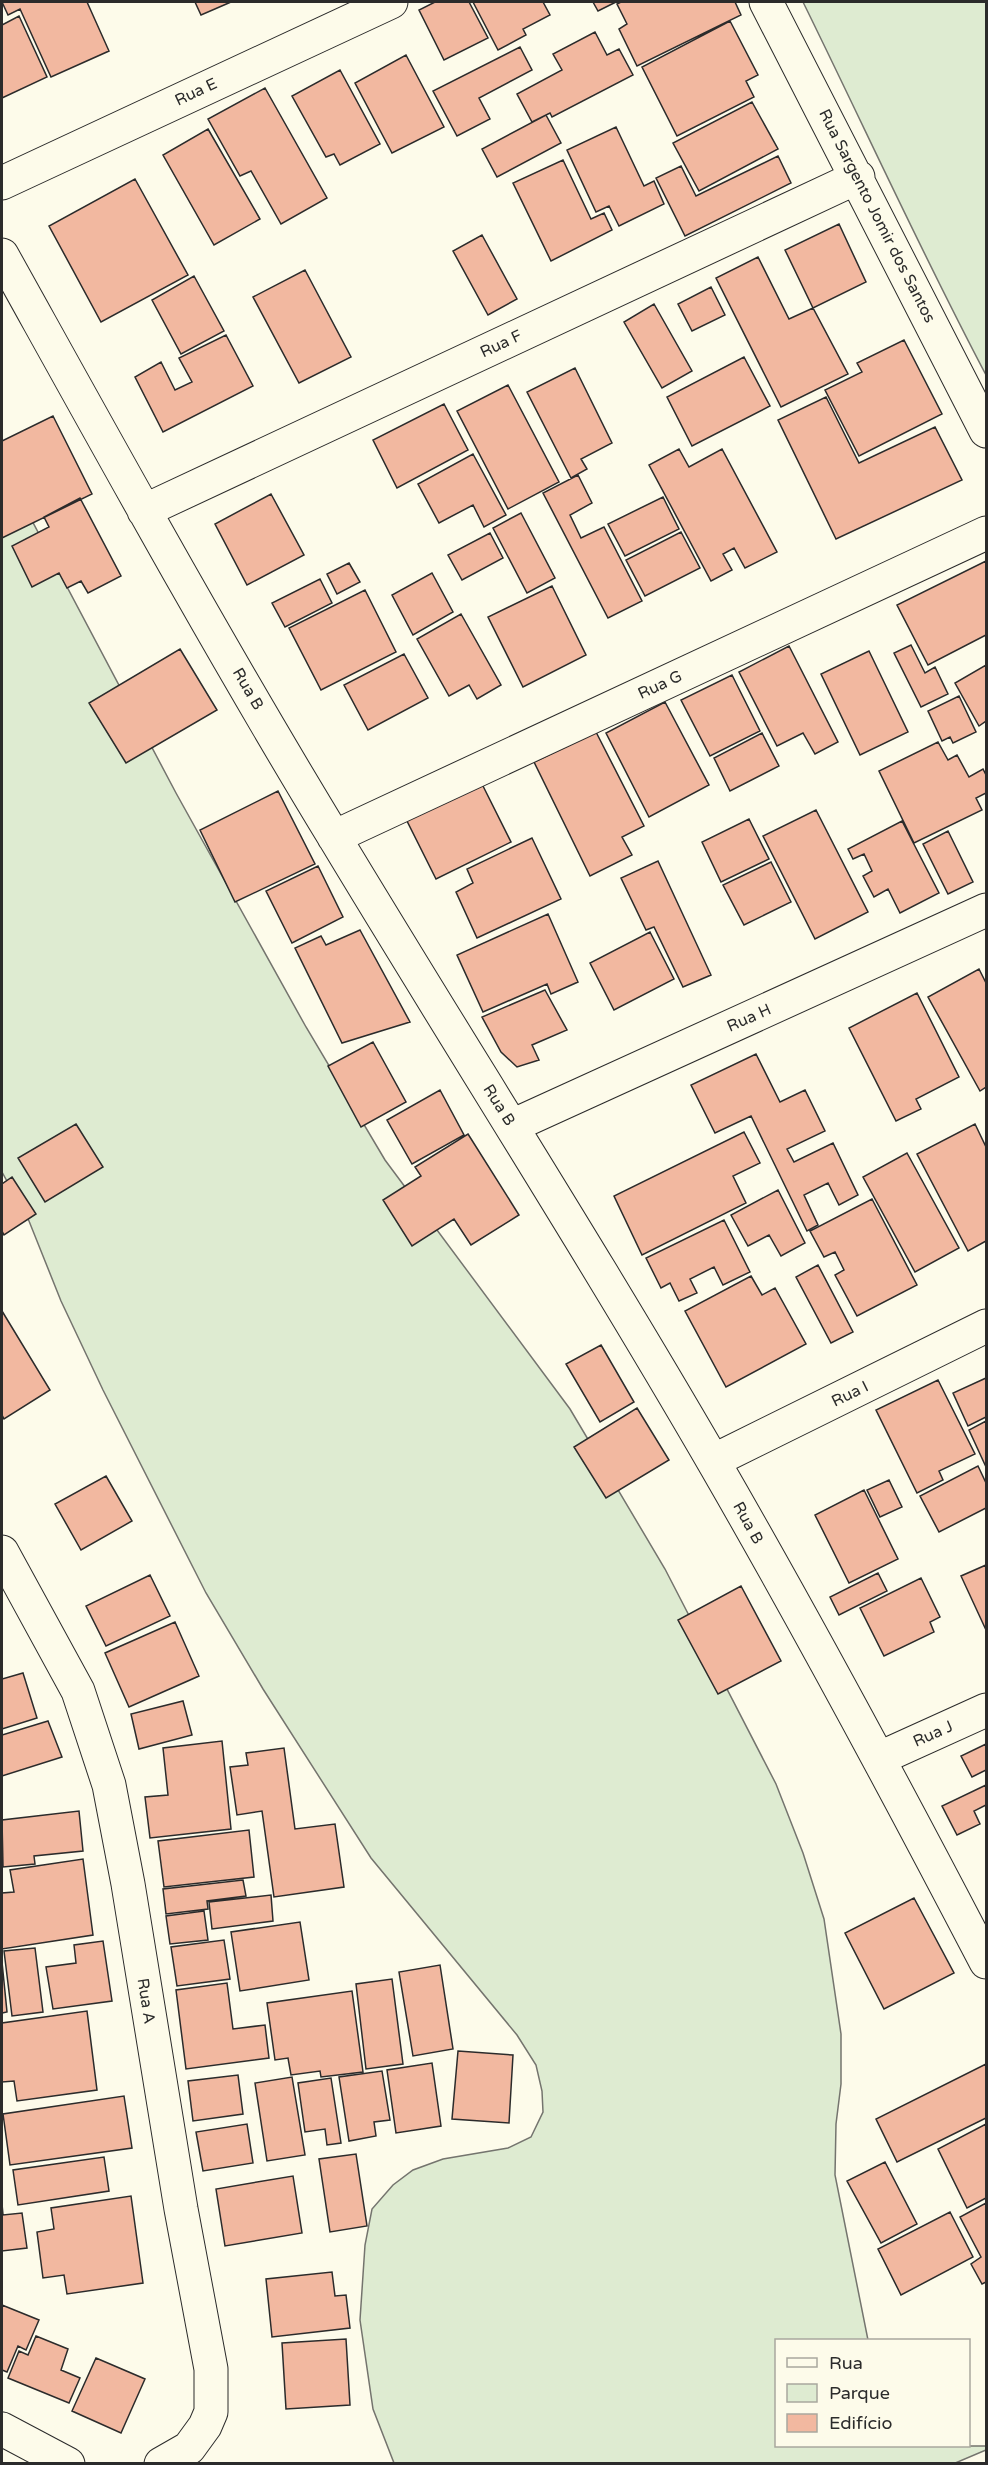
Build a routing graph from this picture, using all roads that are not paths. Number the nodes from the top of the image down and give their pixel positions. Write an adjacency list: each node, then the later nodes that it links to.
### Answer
1 (391, 2): 4 (street, Rua E)
2 (766, 2): 3 (street, Rua Sargento Jomir dos Santos)
3 (858, 177): 6 (street, Rua Sargento Jomir dos Santos); 7 (street, Rua F)
4 (2, 183)
5 (2, 255): 7 (street, Rua B)
6 (987, 431)
7 (144, 511): 9 (street, Rua B)
8 (987, 533): 9 (street, Rua G)
9 (334, 837): 11 (street, Rua B)
10 (987, 910): 11 (street, Rua H)
11 (512, 1126): 13 (street, Rua B)
12 (987, 1326): 13 (street, Rua I)
13 (713, 1461): 16 (street, Rua B)
14 (2, 1552): 19 (street, Rua A)
15 (987, 1710): 16 (street, Rua J)
16 (880, 1758): 17 (street, Rua B)
17 (987, 1962)
18 (2, 2429): 20 (street)
19 (168, 2461)
20 (68, 2463)

